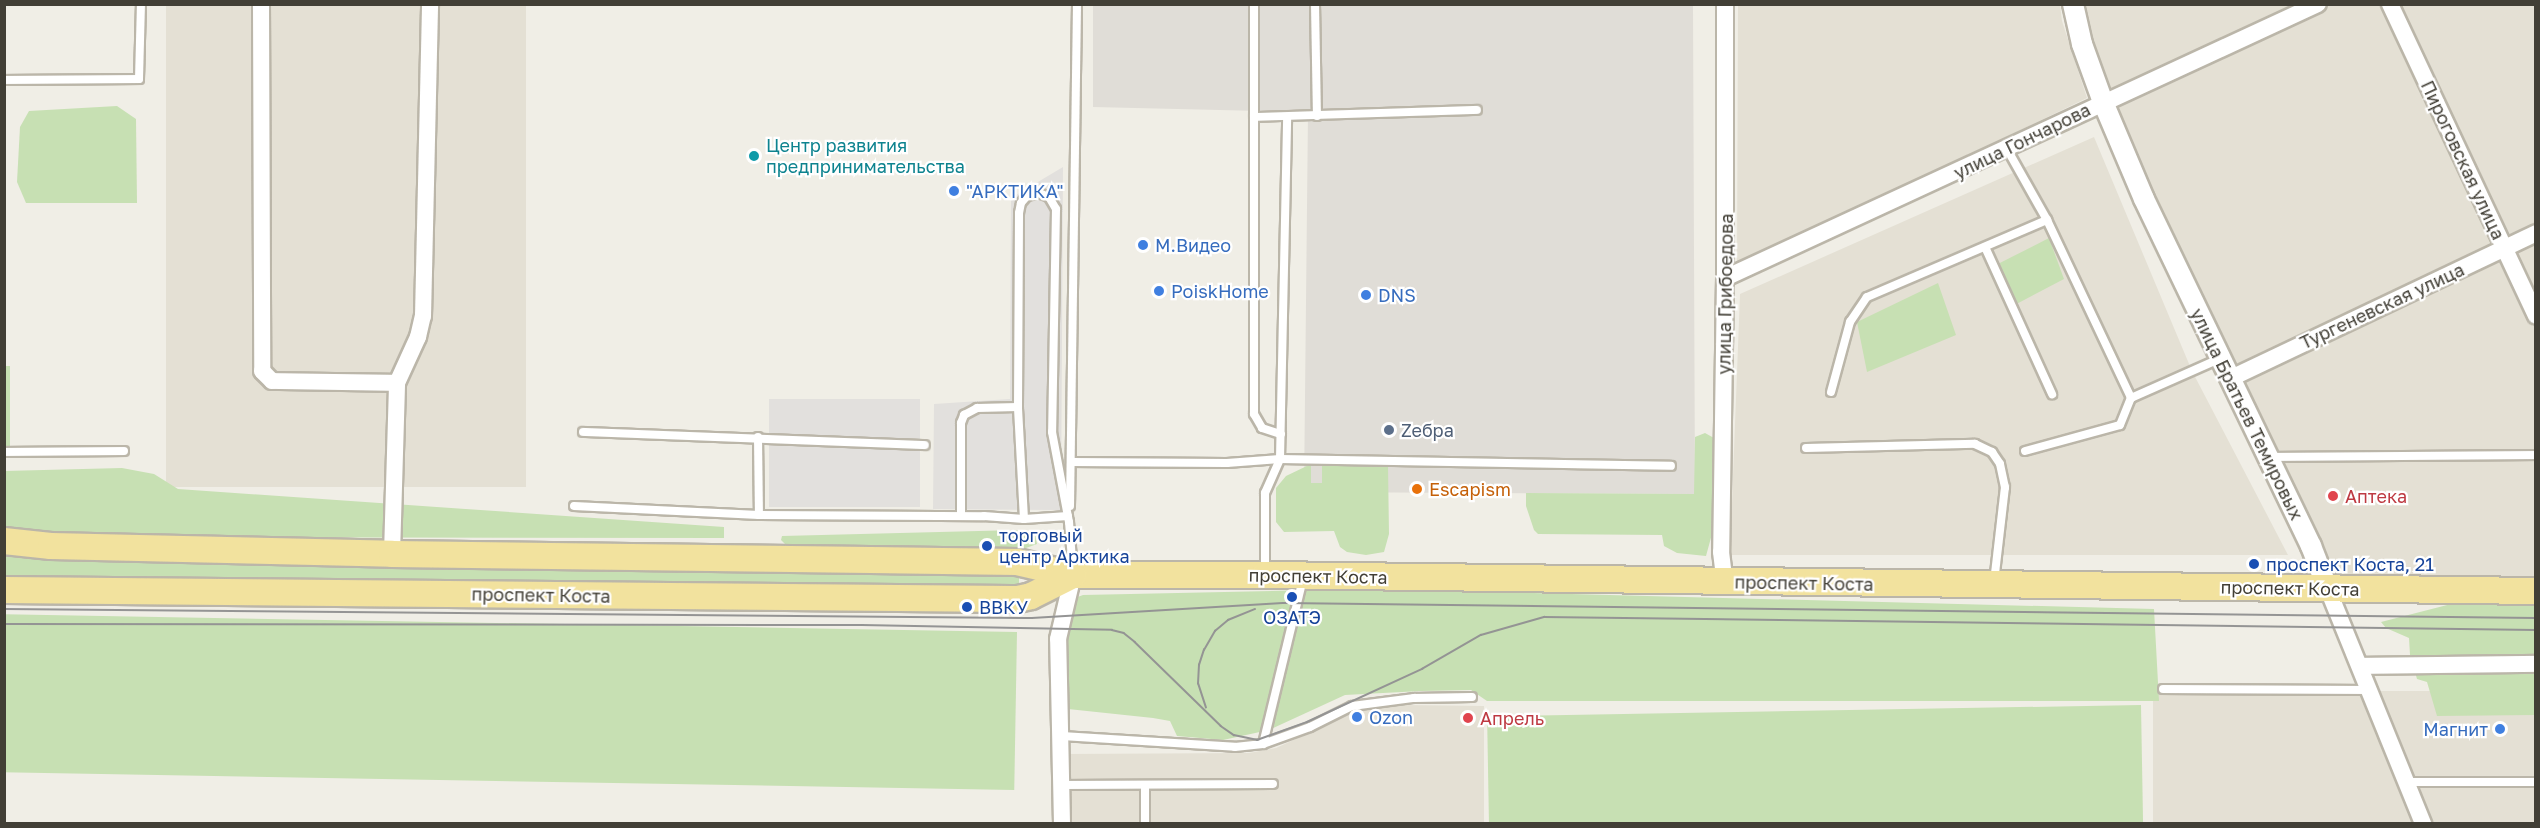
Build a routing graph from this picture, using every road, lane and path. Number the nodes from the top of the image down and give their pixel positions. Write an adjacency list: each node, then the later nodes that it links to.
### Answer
1 (141, 4): 11 (lane)
2 (261, 4): 26 (street)
3 (430, 4): 26 (street)
4 (1077, 4): 42 (lane)
5 (1254, 4): 15 (lane)
6 (1315, 4): 14 (lane)
7 (1725, 4): 22 (street, улица Грибоедова)
8 (2073, 4): 12 (street, улица Братьев Темировых)
9 (2318, 4): 12 (street, улица Гончарова)
10 (2390, 4): 21 (street, Пироговская улица)
11 (4, 80)
12 (2103, 102): 17 (street, улица Гончарова); 24 (street, улица Братьев Темировых)
13 (1477, 110): 14 (lane)
14 (1317, 116): 16 (lane)
15 (1254, 117): 16 (lane); 32 (lane)
16 (1287, 117): 32 (lane)
17 (2007, 149): 18 (lane); 22 (street, улица Гончарова)
18 (2046, 220): 20 (lane); 29 (lane)
19 (2535, 233): 21 (street, Тургеневская улица)
20 (1985, 247): 27 (lane); 28 (lane)
21 (2504, 248): 23 (street, Пироговская улица); 25 (street, Тургеневская улица)
22 (1725, 278): 54 (street, улица Грибоедова)
23 (2535, 316)
24 (2219, 359): 25 (street, улица Братьев Темировых); 29 (lane)
25 (2229, 379): 40 (street, улица Братьев Темировых)
26 (397, 383): 50 (street)
27 (1831, 392)
28 (2052, 394)
29 (2131, 398): 37 (lane)
30 (1018, 407): 46 (lane); 47 (lane); 48 (lane)
31 (583, 432): 33 (lane)
32 (1281, 434): 41 (lane)
33 (758, 437): 34 (lane); 45 (lane)
34 (925, 445)
35 (1806, 448): 55 (lane)
36 (124, 451): 38 (lane)
37 (2025, 451)
38 (4, 452)
39 (2535, 455): 40 (lane)
40 (2266, 457): 56 (street, улица Братьев Темировых)
41 (1280, 459): 42 (lane); 43 (lane); 52 (lane)
42 (1071, 462): 47 (lane)
43 (1671, 466)
44 (574, 506): 45 (lane)
45 (759, 515): 46 (lane)
46 (961, 516): 48 (lane)
47 (1068, 516): 48 (lane); 51 (lane)
48 (1024, 519)
49 (4, 542): 50 (main road, проспект Коста)
50 (392, 554): 51 (main road, проспект Коста)
51 (1072, 575): 52 (main road, проспект Коста); 57 (main road, проспект Коста); 64 (street)
52 (1264, 575): 53 (main road, проспект Коста)
53 (1303, 575): 54 (main road, проспект Коста); 65 (lane)
54 (1725, 583): 55 (main road, проспект Коста)
55 (1994, 585): 56 (main road, проспект Коста)
56 (2327, 587): 58 (main road, проспект Коста); 60 (street, улица Братьев Темировых)
57 (4, 590)
58 (2535, 591)
59 (2535, 664): 60 (street)
60 (2360, 666): 62 (street, улица Братьев Темировых)
61 (2163, 689): 62 (lane)
62 (2370, 690): 66 (street, улица Братьев Темировых)
63 (1473, 697): 65 (lane)
64 (1062, 736): 65 (lane); 69 (street)
65 (1263, 744)
66 (2405, 782): 67 (lane); 73 (street, улица Братьев Темировых)
67 (2535, 782)
68 (1273, 784): 70 (lane)
69 (1062, 785): 70 (lane); 71 (street)
70 (1145, 785): 72 (lane)
71 (1062, 824)
72 (1145, 824)
73 (2422, 824)

